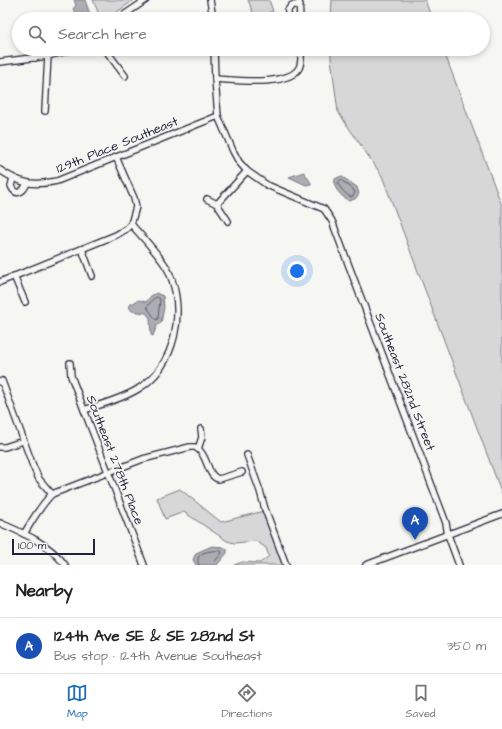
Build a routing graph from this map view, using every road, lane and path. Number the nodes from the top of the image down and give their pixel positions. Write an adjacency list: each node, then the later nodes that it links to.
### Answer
1 (146, 0): 4 (street)
2 (210, 0): 5 (street)
3 (300, 2): 6 (street)
4 (128, 12)
5 (213, 12)
6 (288, 12)
7 (48, 56): 11 (street); 15 (street)
8 (110, 56): 13 (street)
9 (214, 56): 14 (street)
10 (302, 56): 14 (street)
11 (35, 58): 12 (street)
12 (0, 62)
13 (125, 76)
14 (215, 79): 16 (street)
15 (45, 111)
16 (218, 116): 17 (street, 129th Place Southeast); 19 (street)
17 (116, 157): 21 (street, 129th Place Southeast); 25 (street)
18 (0, 170): 20 (street)
19 (247, 172): 23 (street); 45 (street, Southeast 282nd Street)
20 (13, 178): 21 (street); 21 (street)
21 (25, 182)
22 (207, 199): 23 (street)
23 (217, 204): 24 (street)
24 (228, 221)
25 (131, 224): 26 (street); 33 (street)
26 (82, 249): 27 (street); 28 (street)
27 (14, 276): 29 (street); 30 (street)
28 (92, 276)
29 (0, 282)
30 (25, 302)
31 (70, 363): 33 (street, Southeast 278th Place)
32 (1, 382): 35 (street)
33 (84, 410): 39 (street, Southeast 278th Place)
34 (201, 429): 37 (street)
35 (23, 441): 36 (street); 41 (street)
36 (0, 447)
37 (198, 449): 39 (street); 40 (street)
38 (247, 455): 48 (street)
39 (108, 472): 41 (street); 47 (street, Southeast 278th Place)
40 (242, 472)
41 (52, 494): 44 (street)
42 (502, 514): 45 (street)
43 (0, 523): 44 (street)
44 (24, 534): 46 (street)
45 (448, 534): 49 (street); 50 (street, Southeast 282nd Street)
46 (65, 565)
47 (144, 565)
48 (286, 565)
49 (366, 565)
50 (459, 565)

